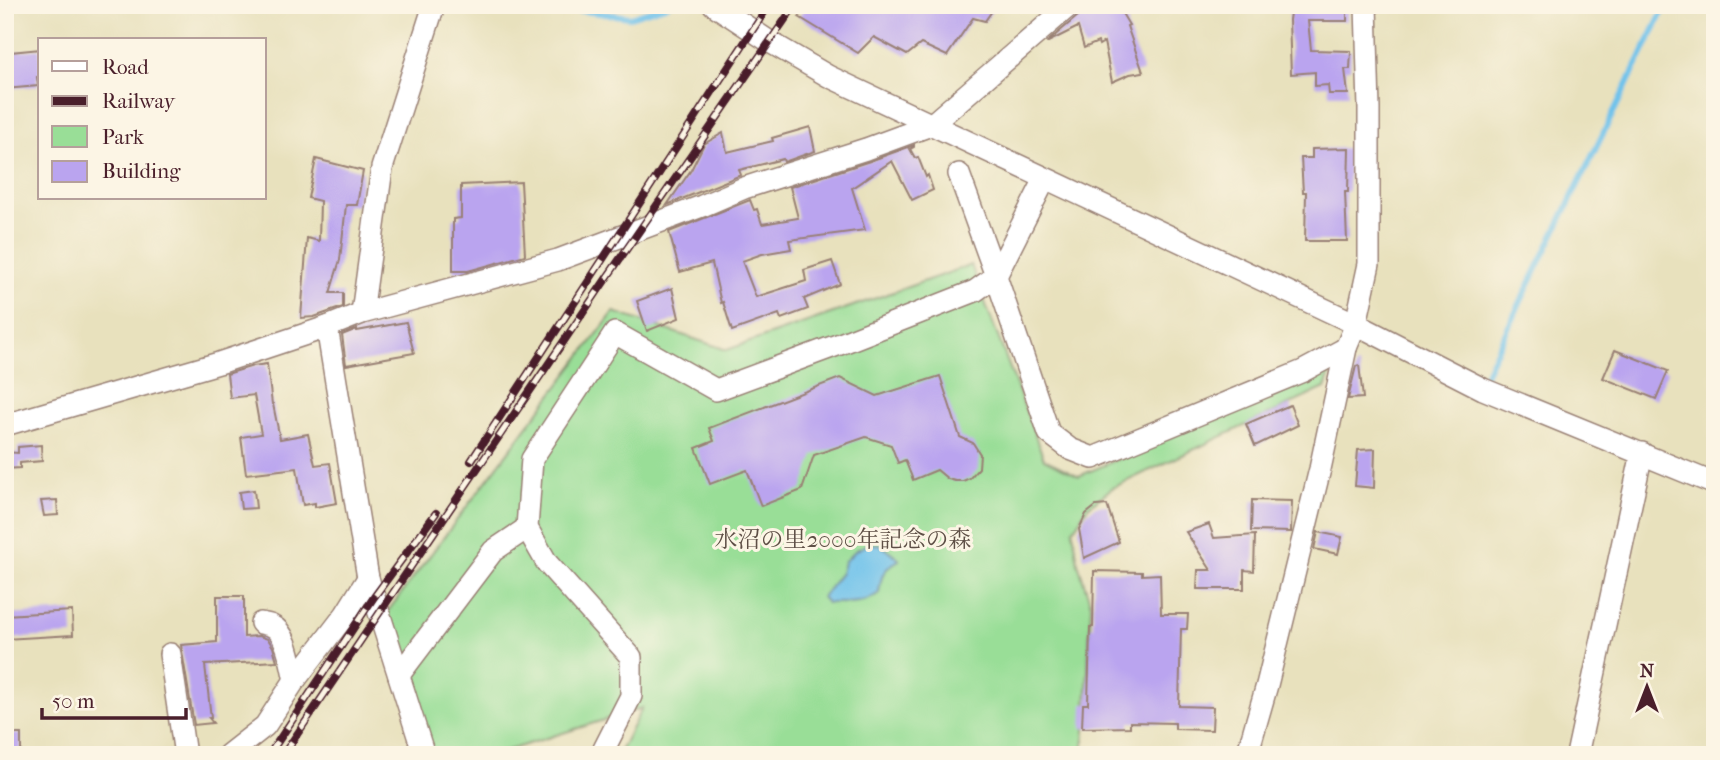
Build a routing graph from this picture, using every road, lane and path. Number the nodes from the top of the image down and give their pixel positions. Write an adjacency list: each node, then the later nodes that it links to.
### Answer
1 (433, 5): 9 (street)
2 (714, 5): 5 (street)
3 (1070, 5): 5 (street)
4 (1366, 5): 10 (street)
5 (931, 125): 7 (street); 9 (street)
6 (959, 174): 8 (street)
7 (1045, 179): 8 (street); 10 (street)
8 (996, 276): 12 (street); 16 (street)
9 (362, 313): 11 (street)
10 (1356, 324): 12 (street); 14 (street)
11 (327, 327): 13 (street); 17 (street)
12 (1346, 348): 26 (street)
13 (5, 425)
14 (1642, 453): 15 (street); 27 (street)
15 (1715, 484)
16 (527, 528): 20 (street); 25 (street)
17 (368, 578): 20 (street); 21 (street)
18 (261, 623): 21 (street)
19 (170, 654): 22 (street)
20 (399, 676): 24 (street)
21 (295, 680): 23 (street)
22 (185, 755)
23 (228, 755)
24 (424, 755)
25 (601, 755)
26 (1247, 755)
27 (1577, 755)

